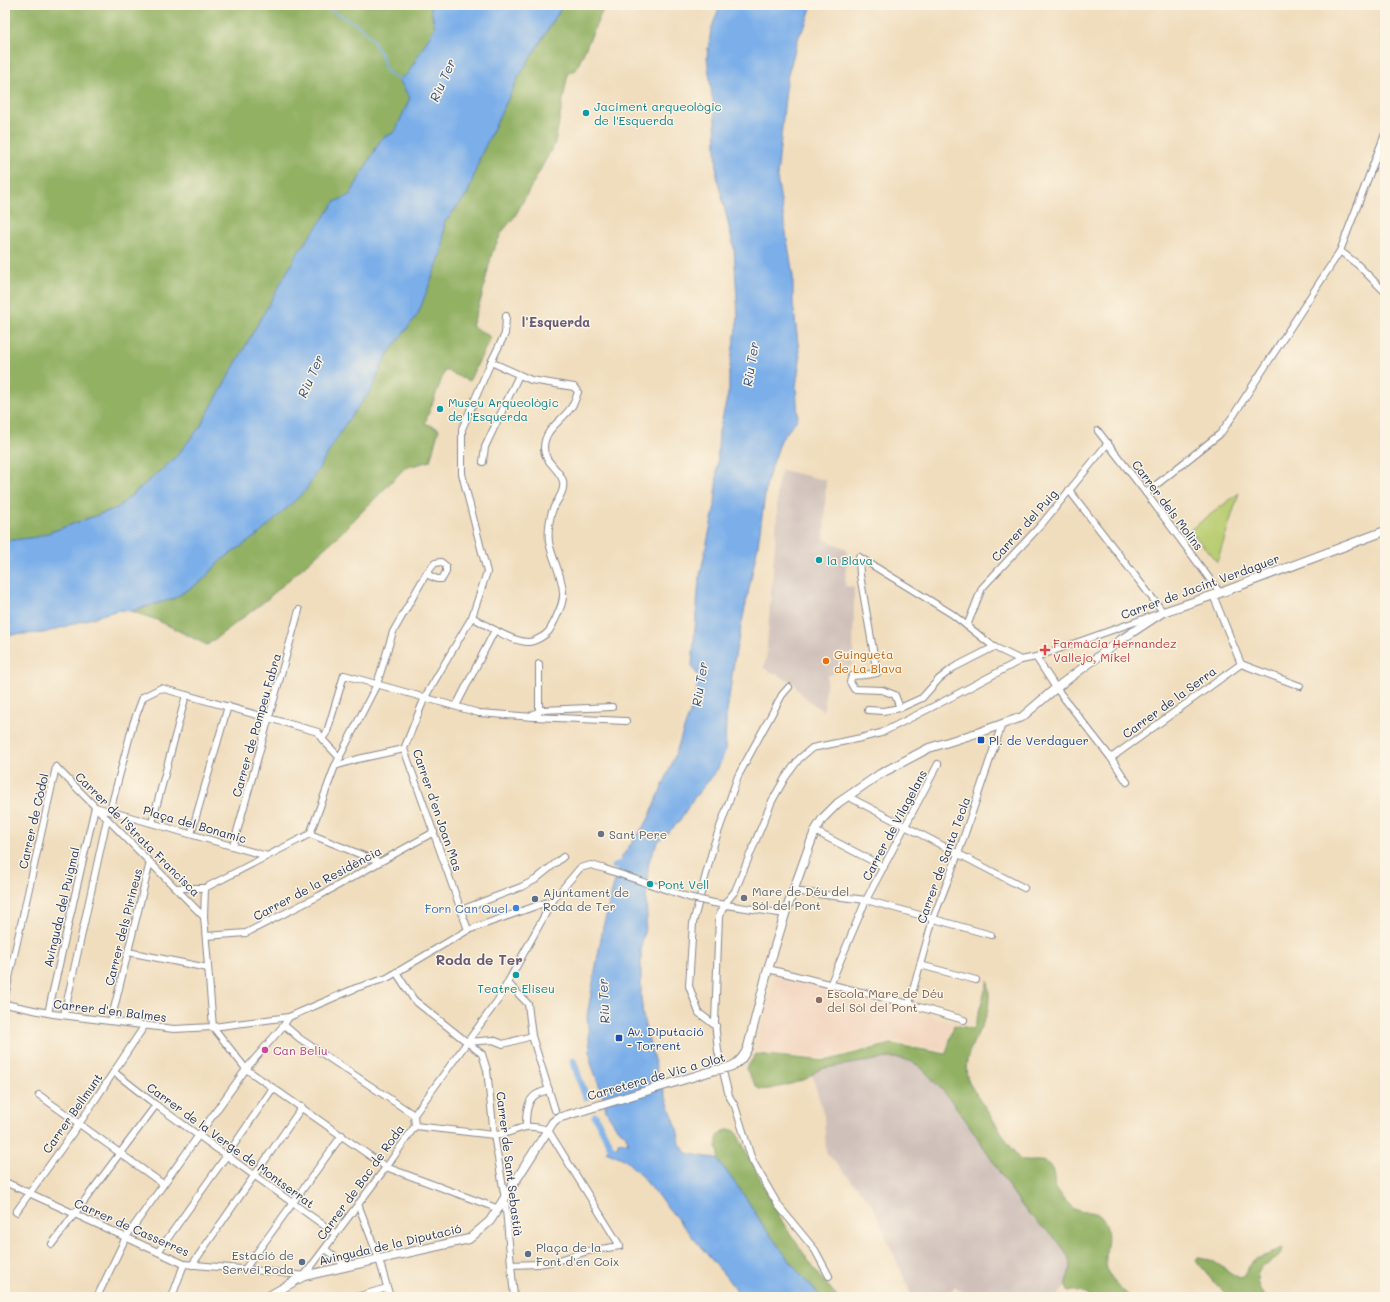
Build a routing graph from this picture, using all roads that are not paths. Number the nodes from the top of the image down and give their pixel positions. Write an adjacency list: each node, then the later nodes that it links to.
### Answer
1 (1385, 134): 2 (street)
2 (1340, 251): 3 (street); 11 (street)
3 (1385, 292)
4 (506, 316): 5 (street, Carrer d'en Joan Mas)
5 (491, 362): 6 (street); 17 (street, Carrer d'en Joan Mas)
6 (519, 375): 9 (street); 19 (street)
7 (1098, 431): 8 (street, Carrer dels Molins)
8 (1108, 443): 10 (street, Carrer del Puig); 11 (street, Carrer dels Molins)
9 (483, 462)
10 (1070, 490): 16 (street); 18 (street, Carrer del Puig)
11 (1146, 493): 14 (street, Carrer dels Molins)
12 (1385, 531): 14 (street, Carrer de Jacint Verdaguer)
13 (426, 574): 25 (street)
14 (1217, 594): 16 (street, Carrer de Jacint Verdaguer); 24 (street)
15 (299, 610): 38 (street, Carrer de Pompeu Fabra)
16 (1163, 612): 21 (street, Carrer de Jacint Verdaguer); 28 (street)
17 (472, 617): 19 (street); 30 (street, Carrer d'en Joan Mas)
18 (967, 626): 20 (street); 34 (street)
19 (496, 630): 32 (street)
20 (994, 648): 22 (street); 34 (street)
21 (1036, 657): 22 (street, Carrer de Jacint Verdaguer); 28 (street)
22 (1021, 660): 72 (street, Carrer de Jacint Verdaguer)
23 (539, 664): 36 (street)
24 (1241, 664): 26 (street); 44 (street, Carrer de la Serra)
25 (377, 684): 30 (street); 41 (street); 43 (street)
26 (1300, 686)
27 (789, 687): 98 (street)
28 (1056, 688): 40 (street); 44 (street)
29 (186, 695): 31 (street); 51 (street); 53 (street)
30 (425, 697): 32 (street); 42 (street, Carrer d'en Joan Mas)
31 (228, 706): 38 (street); 57 (street)
32 (456, 706): 37 (street)
33 (612, 707): 36 (street)
34 (900, 708): 35 (street)
35 (868, 710)
36 (540, 711): 37 (street)
37 (530, 716): 39 (street)
38 (268, 718): 41 (street); 59 (street, Carrer de Pompeu Fabra)
39 (626, 720)
40 (1002, 724): 49 (street); 60 (street, Carrer de Santa Tecla)
41 (322, 739): 43 (street)
42 (404, 749): 46 (street); 56 (street, Carrer d'en Joan Mas)
43 (340, 758): 46 (street)
44 (1110, 758): 48 (street)
45 (938, 764): 54 (street, Carrer de Vilagelans)
46 (336, 766): 58 (street)
47 (56, 767): 50 (street, Carrer de l'Strata Francisca); 88 (street, Carrer de Còdol)
48 (1127, 782)
49 (849, 797): 54 (street); 55 (street)
50 (95, 807): 51 (street, Plaça del Bonamic); 52 (street, Carrer de l'Strata Francisca); 91 (street, Avinguda del Puigmal)
51 (110, 811): 53 (street, Plaça del Bonamic)
52 (107, 819): 63 (street, Carrer de l'Strata Francisca); 92 (street)
53 (152, 823): 57 (street, Plaça del Bonamic)
54 (906, 827): 60 (street); 65 (street, Carrer de Vilagelans)
55 (815, 831): 65 (street); 69 (street)
56 (434, 832): 64 (street, Carrer de la Residència); 73 (street, Carrer d'en Joan Mas)
57 (191, 834): 59 (street, Plaça del Bonamic)
58 (310, 834): 61 (street); 64 (street)
59 (233, 846): 61 (street, Plaça del Bonamic)
60 (958, 854): 68 (street); 76 (street, Carrer de Santa Tecla)
61 (267, 856): 67 (street)
62 (563, 857): 73 (street)
63 (150, 862): 66 (street, Carrer de l'Strata Francisca); 80 (street, Carrer dels Pirineus)
64 (379, 862): 79 (street, Carrer de la Residència)
65 (884, 867): 71 (street, Carrer de Vilagelans)
66 (176, 888): 67 (street); 75 (street, Carrer de l'Strata Francisca)
67 (205, 888): 75 (street)
68 (1024, 888)
69 (792, 891): 71 (street); 74 (street)
70 (553, 900): 72 (street, Carrer de Bac de Roda, bridge); 77 (street); 86 (street, Carrer de Bac de Roda)
71 (866, 900): 76 (street); 87 (street, Carrer de Vilagelans)
72 (724, 906): 74 (street); 98 (street, Carrer de Jacint Verdaguer)
73 (461, 910): 77 (street, Carrer d'en Joan Mas)
74 (785, 914): 83 (street)
75 (204, 917): 79 (street)
76 (933, 919): 78 (street); 81 (street, Carrer de Santa Tecla)
77 (468, 930): 84 (street)
78 (991, 935)
79 (206, 936): 82 (street)
80 (128, 952): 82 (street); 95 (street, Carrer dels Pirineus)
81 (920, 965): 85 (street); 90 (street, Carrer de Santa Tecla)
82 (208, 968): 99 (street)
83 (768, 969): 87 (street); 111 (street, Carretera de Vic a Olot, bridge)
84 (396, 972): 93 (street); 101 (street, Carrer de Sant Sebastià)
85 (976, 980)
86 (508, 983): 100 (street); 101 (street, Carrer de Bac de Roda)
87 (830, 985): 90 (street)
88 (5, 996)
89 (5, 1004): 91 (street, Carrer d'en Balmes)
90 (909, 1004): 94 (street)
91 (48, 1013): 92 (street, Carrer d'en Balmes)
92 (64, 1015): 95 (street, Carrer d'en Balmes)
93 (289, 1018): 97 (street); 99 (street, Carrer d'en Balmes)
94 (964, 1020)
95 (111, 1021): 96 (street, Carrer d'en Balmes)
96 (145, 1025): 99 (street, Carrer d'en Balmes); 103 (street, Carrer Bellmunt)
97 (284, 1025): 102 (street); 110 (street)
98 (716, 1026): 144 (street, Carrer de Jacint Verdaguer)
99 (213, 1027): 102 (street)
100 (532, 1036): 101 (street); 105 (street)
101 (468, 1042): 110 (street, Carrer de Bac de Roda); 118 (street, Carrer de Sant Sebastià)
102 (246, 1069): 104 (street); 116 (street)
103 (114, 1072): 107 (street, Carrer de la Verge de Montserrat); 112 (street, Carrer Bellmunt)
104 (273, 1088): 108 (street); 120 (street)
105 (549, 1090): 109 (street); 114 (street)
106 (39, 1095): 112 (street)
107 (156, 1105): 116 (street, Carrer de la Verge de Montserrat); 119 (street)
108 (302, 1107): 117 (street); 122 (street)
109 (555, 1110)
110 (414, 1115): 113 (street, Carrer de Bac de Roda)
111 (563, 1116): 115 (street, Avinguda de la Diputació)
112 (79, 1124): 119 (street); 125 (street, Carrer Bellmunt)
113 (415, 1126): 118 (street); 121 (street, Carrer de Bac de Roda)
114 (526, 1127): 115 (street); 118 (street)
115 (548, 1130): 126 (street, Avinguda de la Diputació); 140 (street)
116 (199, 1134): 120 (street, Carrer de la Verge de Montserrat); 124 (street)
117 (342, 1135): 121 (street); 127 (street)
118 (494, 1135): 126 (street, Carrer de Sant Sebastià)
119 (120, 1153): 124 (street); 131 (street)
120 (227, 1155): 122 (street, Carrer de la Verge de Montserrat); 136 (street)
121 (386, 1167): 128 (street, Carrer de Bac de Roda); 129 (street)
122 (254, 1175): 127 (street, Carrer de la Verge de Montserrat); 139 (street)
123 (5, 1182): 125 (street, Carrer de Casserres)
124 (163, 1184): 133 (street)
125 (29, 1193): 130 (street, Carrer Bellmunt); 131 (street, Carrer de Casserres)
126 (505, 1199): 129 (street, Avinguda de la Diputació); 140 (street, Carrer de Sant Sebastià)
127 (293, 1203): 132 (street, Carrer de la Verge de Montserrat); 142 (street)
128 (358, 1204): 132 (street, Carrer de Bac de Roda); 137 (street)
129 (499, 1209): 137 (street, Avinguda de la Diputació)
130 (16, 1212)
131 (76, 1214): 133 (street, Carrer de Casserres); 134 (street)
132 (336, 1234): 135 (street, Carrer de Bac de Roda)
133 (126, 1237): 136 (street, Carrer de Casserres); 146 (street)
134 (52, 1244)
135 (325, 1249): 141 (street); 143 (street, Carrer de Bac de Roda)
136 (158, 1252): 138 (street, Carrer de Casserres)
137 (379, 1259): 141 (street, Avinguda de la Diputació); 145 (street)
138 (184, 1264): 139 (street, Carrer de Casserres); 147 (street)
139 (192, 1265): 142 (street, Carrer de Casserres)
140 (511, 1265): 151 (street, Carrer de Sant Sebastià)
141 (346, 1266): 143 (street, Avinguda de la Diputació)
142 (245, 1269): 143 (street, Carrer de Casserres)
143 (304, 1276): 148 (street, Avinguda de la Diputació)
144 (829, 1276)
145 (387, 1288): 149 (street); 150 (street)
146 (97, 1297)
147 (172, 1297)
148 (267, 1297)
149 (356, 1297)
150 (390, 1297)
151 (514, 1297)

